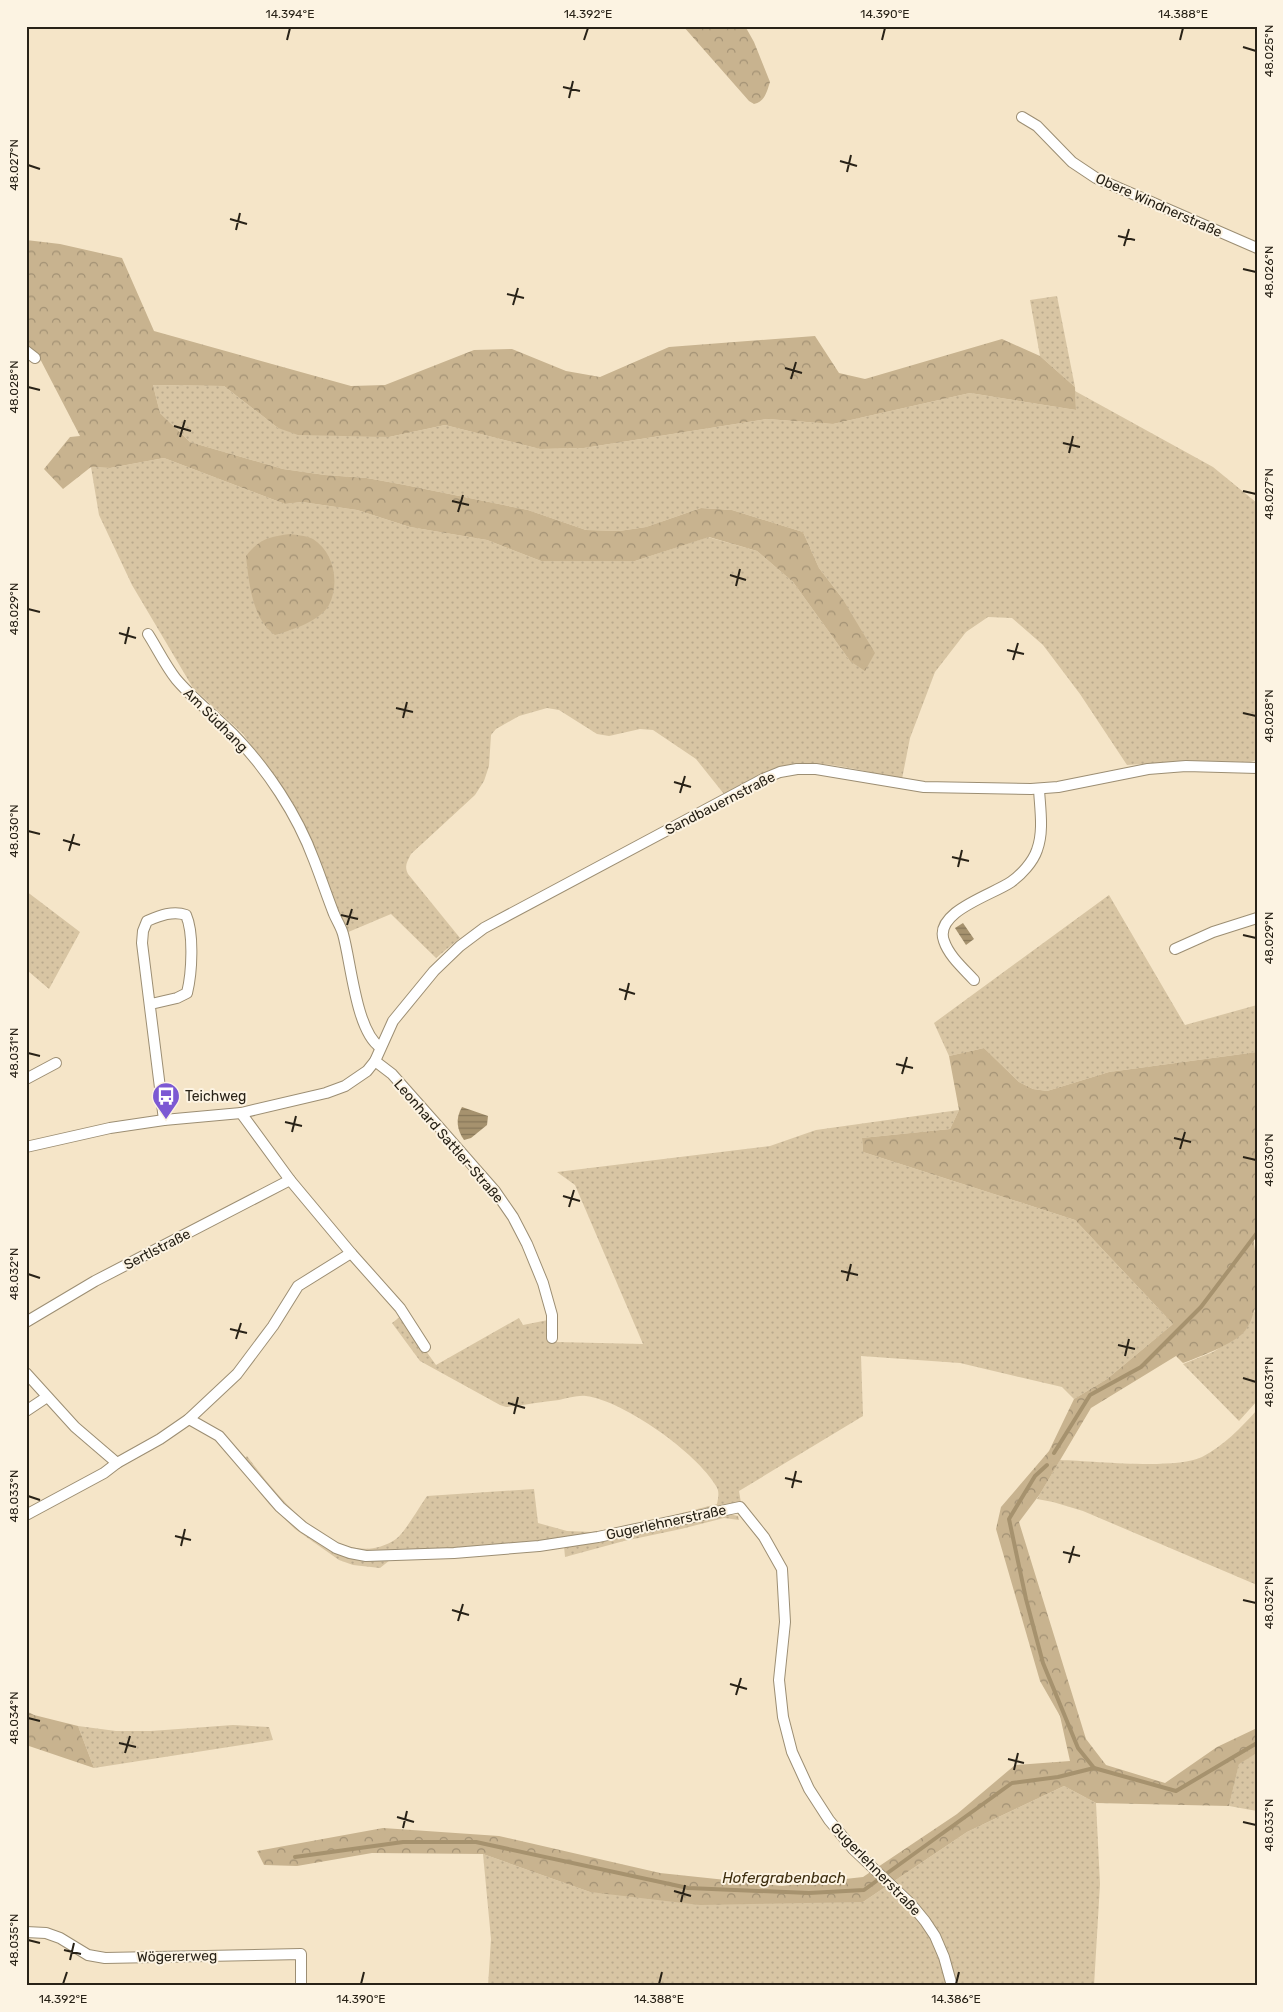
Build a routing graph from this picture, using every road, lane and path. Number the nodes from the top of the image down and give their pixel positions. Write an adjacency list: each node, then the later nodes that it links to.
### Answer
1 (1022, 117): 2 (street, Obere Windnerstraße)
2 (1257, 248)
3 (26, 351): 4 (street)
4 (35, 358)
5 (148, 634): 12 (street, Am Südhang)
6 (1257, 768): 7 (street, Sandbauernstraße)
7 (1039, 789): 10 (street); 12 (street, Sandbauernstraße)
8 (1257, 918): 9 (street)
9 (1175, 949)
10 (974, 980)
11 (151, 1004): 11 (street); 17 (street)
12 (380, 1047): 13 (street, Sandbauernstraße)
13 (375, 1061): 16 (street, Sandbauernstraße); 22 (street, Leonhard Sattler-Straße)
14 (56, 1063): 15 (street)
15 (26, 1079)
16 (241, 1113): 17 (street, Sandbauernstraße); 19 (street)
17 (164, 1120): 18 (street, Sandbauernstraße)
18 (26, 1147)
19 (290, 1180): 20 (street); 21 (street, Sertlstraße)
20 (351, 1253): 23 (street); 27 (street)
21 (26, 1322)
22 (552, 1338)
23 (425, 1347)
24 (26, 1373): 25 (street)
25 (47, 1397): 26 (street); 28 (street)
26 (26, 1411)
27 (189, 1419): 28 (street); 32 (street, Gugerlehnerstraße)
28 (117, 1463): 29 (street)
29 (26, 1515)
30 (26, 1932): 31 (street, Wögererweg)
31 (302, 1986)
32 (952, 1986)

